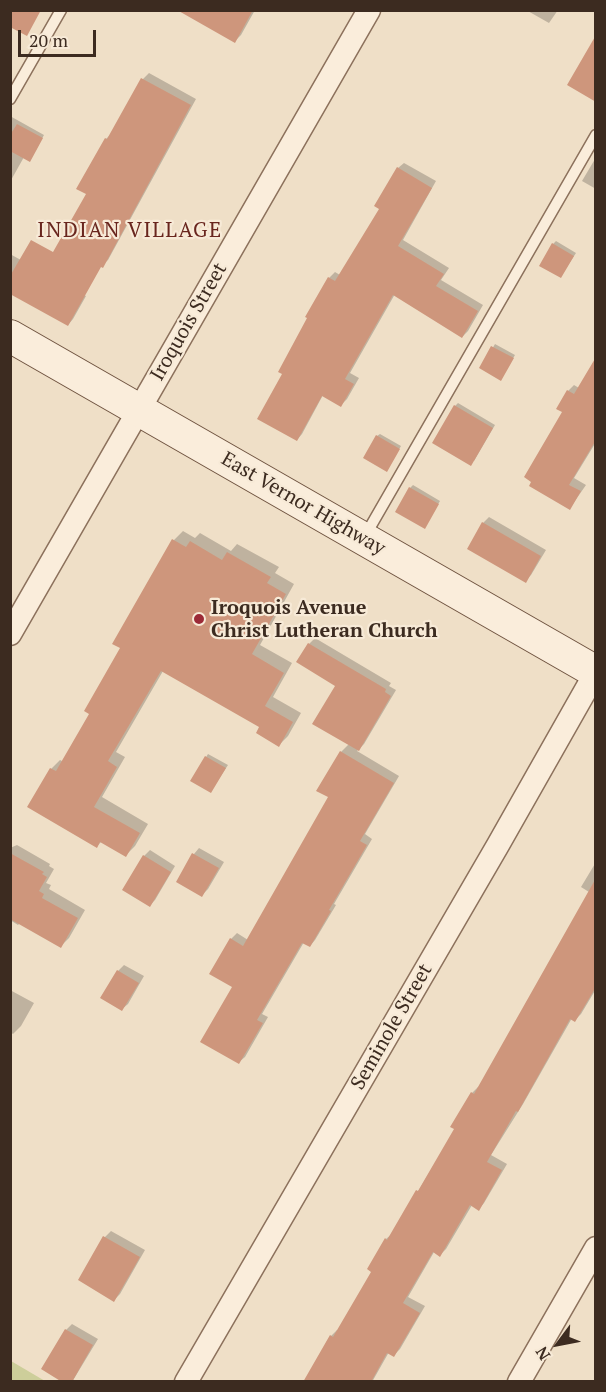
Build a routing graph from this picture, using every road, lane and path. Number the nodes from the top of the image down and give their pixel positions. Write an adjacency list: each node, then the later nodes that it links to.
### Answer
1 (61, 10): 3 (lane)
2 (369, 10): 6 (street, Iroquois Street)
3 (10, 99)
4 (596, 135): 7 (lane)
5 (10, 336): 6 (street, East Vernor Highway)
6 (139, 410): 7 (street, East Vernor Highway); 8 (street, Iroquois Street)
7 (364, 538): 9 (street, East Vernor Highway)
8 (10, 634)
9 (596, 672): 11 (street, Seminole Street)
10 (596, 1248): 12 (street)
11 (186, 1382)
12 (519, 1382)

